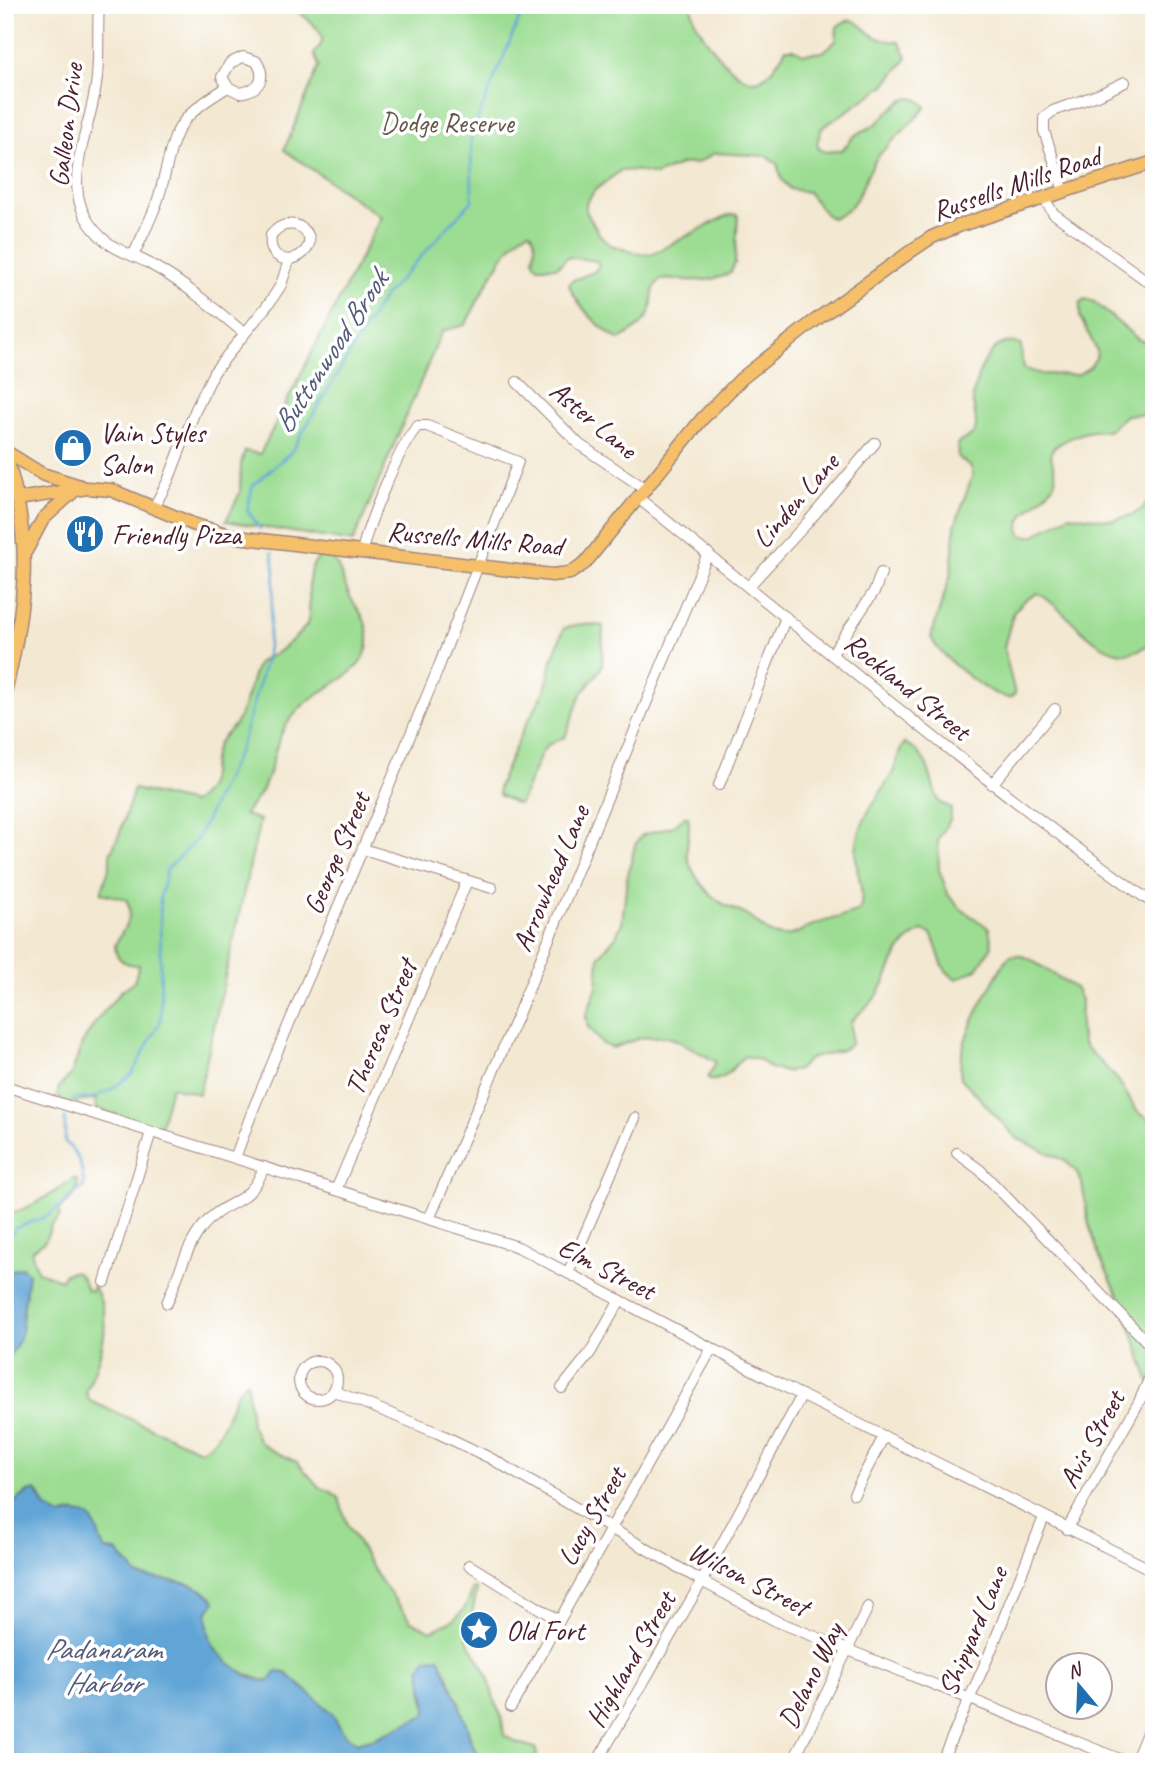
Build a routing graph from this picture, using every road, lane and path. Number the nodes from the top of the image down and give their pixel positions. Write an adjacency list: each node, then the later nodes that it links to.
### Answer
1 (99, 5): 7 (street, Galleon Drive)
2 (1125, 82): 5 (street)
3 (228, 87): 7 (street)
4 (1154, 162): 5 (main road, Russells Mills Road)
5 (1064, 191): 6 (main road, Russells Mills Road)
6 (1044, 198): 9 (street); 15 (main road, Russells Mills Road)
7 (133, 256): 10 (street, Galleon Drive)
8 (289, 260): 10 (street)
9 (1154, 286)
10 (244, 333): 17 (street)
11 (517, 382): 15 (street, Aster Lane)
12 (875, 443): 23 (street, Linden Lane)
13 (5, 452): 14 (main road); 16 (main road)
14 (81, 489): 16 (main road, Russells Mills Road); 17 (main road, Russells Mills Road); 20 (main road)
15 (641, 492): 19 (street, Rockland Street); 21 (main road, Russells Mills Road)
16 (18, 499): 20 (main road)
17 (154, 507): 18 (main road, Russells Mills Road)
18 (362, 553): 21 (main road, Russells Mills Road); 21 (street, George Street)
19 (708, 553): 23 (street, Rockland Street); 41 (street, Arrowhead Lane)
20 (25, 554): 26 (main road)
21 (478, 566): 30 (street, George Street)
22 (881, 573): 25 (street)
23 (748, 586): 24 (street, Rockland Street)
24 (786, 617): 25 (street, Rockland Street); 29 (street)
25 (832, 654): 28 (street, Rockland Street)
26 (5, 692)
27 (1055, 709): 28 (street)
28 (992, 784): 33 (street, Rockland Street)
29 (719, 785)
30 (363, 849): 31 (street); 38 (street, George Street)
31 (467, 881): 32 (street); 40 (street, Theresa Street)
32 (492, 888)
33 (1154, 904)
34 (5, 1086): 36 (street, Elm Street)
35 (635, 1118): 42 (street)
36 (151, 1132): 38 (street, Elm Street); 43 (street)
37 (957, 1153): 47 (street)
38 (235, 1158): 39 (street, Elm Street)
39 (264, 1167): 40 (street, Elm Street); 45 (street)
40 (336, 1190): 41 (street, Elm Street)
41 (429, 1219): 42 (street, Elm Street)
42 (568, 1273): 44 (street, Elm Street)
43 (105, 1282)
44 (620, 1300): 46 (street, Elm Street); 49 (street)
45 (167, 1303)
46 (712, 1348): 51 (street, Elm Street); 55 (street, Lucy Street)
47 (1154, 1354)
48 (1154, 1370): 56 (street, Avis Street)
49 (562, 1388)
50 (334, 1391): 50 (street); 55 (street, Wilson Street)
51 (802, 1395): 52 (street, Elm Street); 59 (street, Highland Street)
52 (884, 1436): 53 (street); 54 (street, Elm Street)
53 (854, 1494)
54 (1044, 1517): 56 (street, Elm Street); 63 (street, Shipyard Lane)
55 (610, 1528): 59 (street, Wilson Street); 61 (street, Lucy Street)
56 (1067, 1529): 58 (street, Elm Street)
57 (469, 1565): 61 (street)
58 (1154, 1571)
59 (702, 1581): 62 (street, Wilson Street); 66 (street, Highland Street)
60 (868, 1607): 62 (street, Delano Way)
61 (558, 1620): 64 (street, Lucy Street)
62 (848, 1650): 63 (street, Wilson Street); 67 (street, Delano Way)
63 (968, 1698): 68 (street, Shipyard Lane); 69 (street, Wilson Street)
64 (511, 1707)
65 (1154, 1716): 70 (street)
66 (597, 1762)
67 (793, 1762)
68 (941, 1762)
69 (1127, 1762)
70 (1135, 1762)

